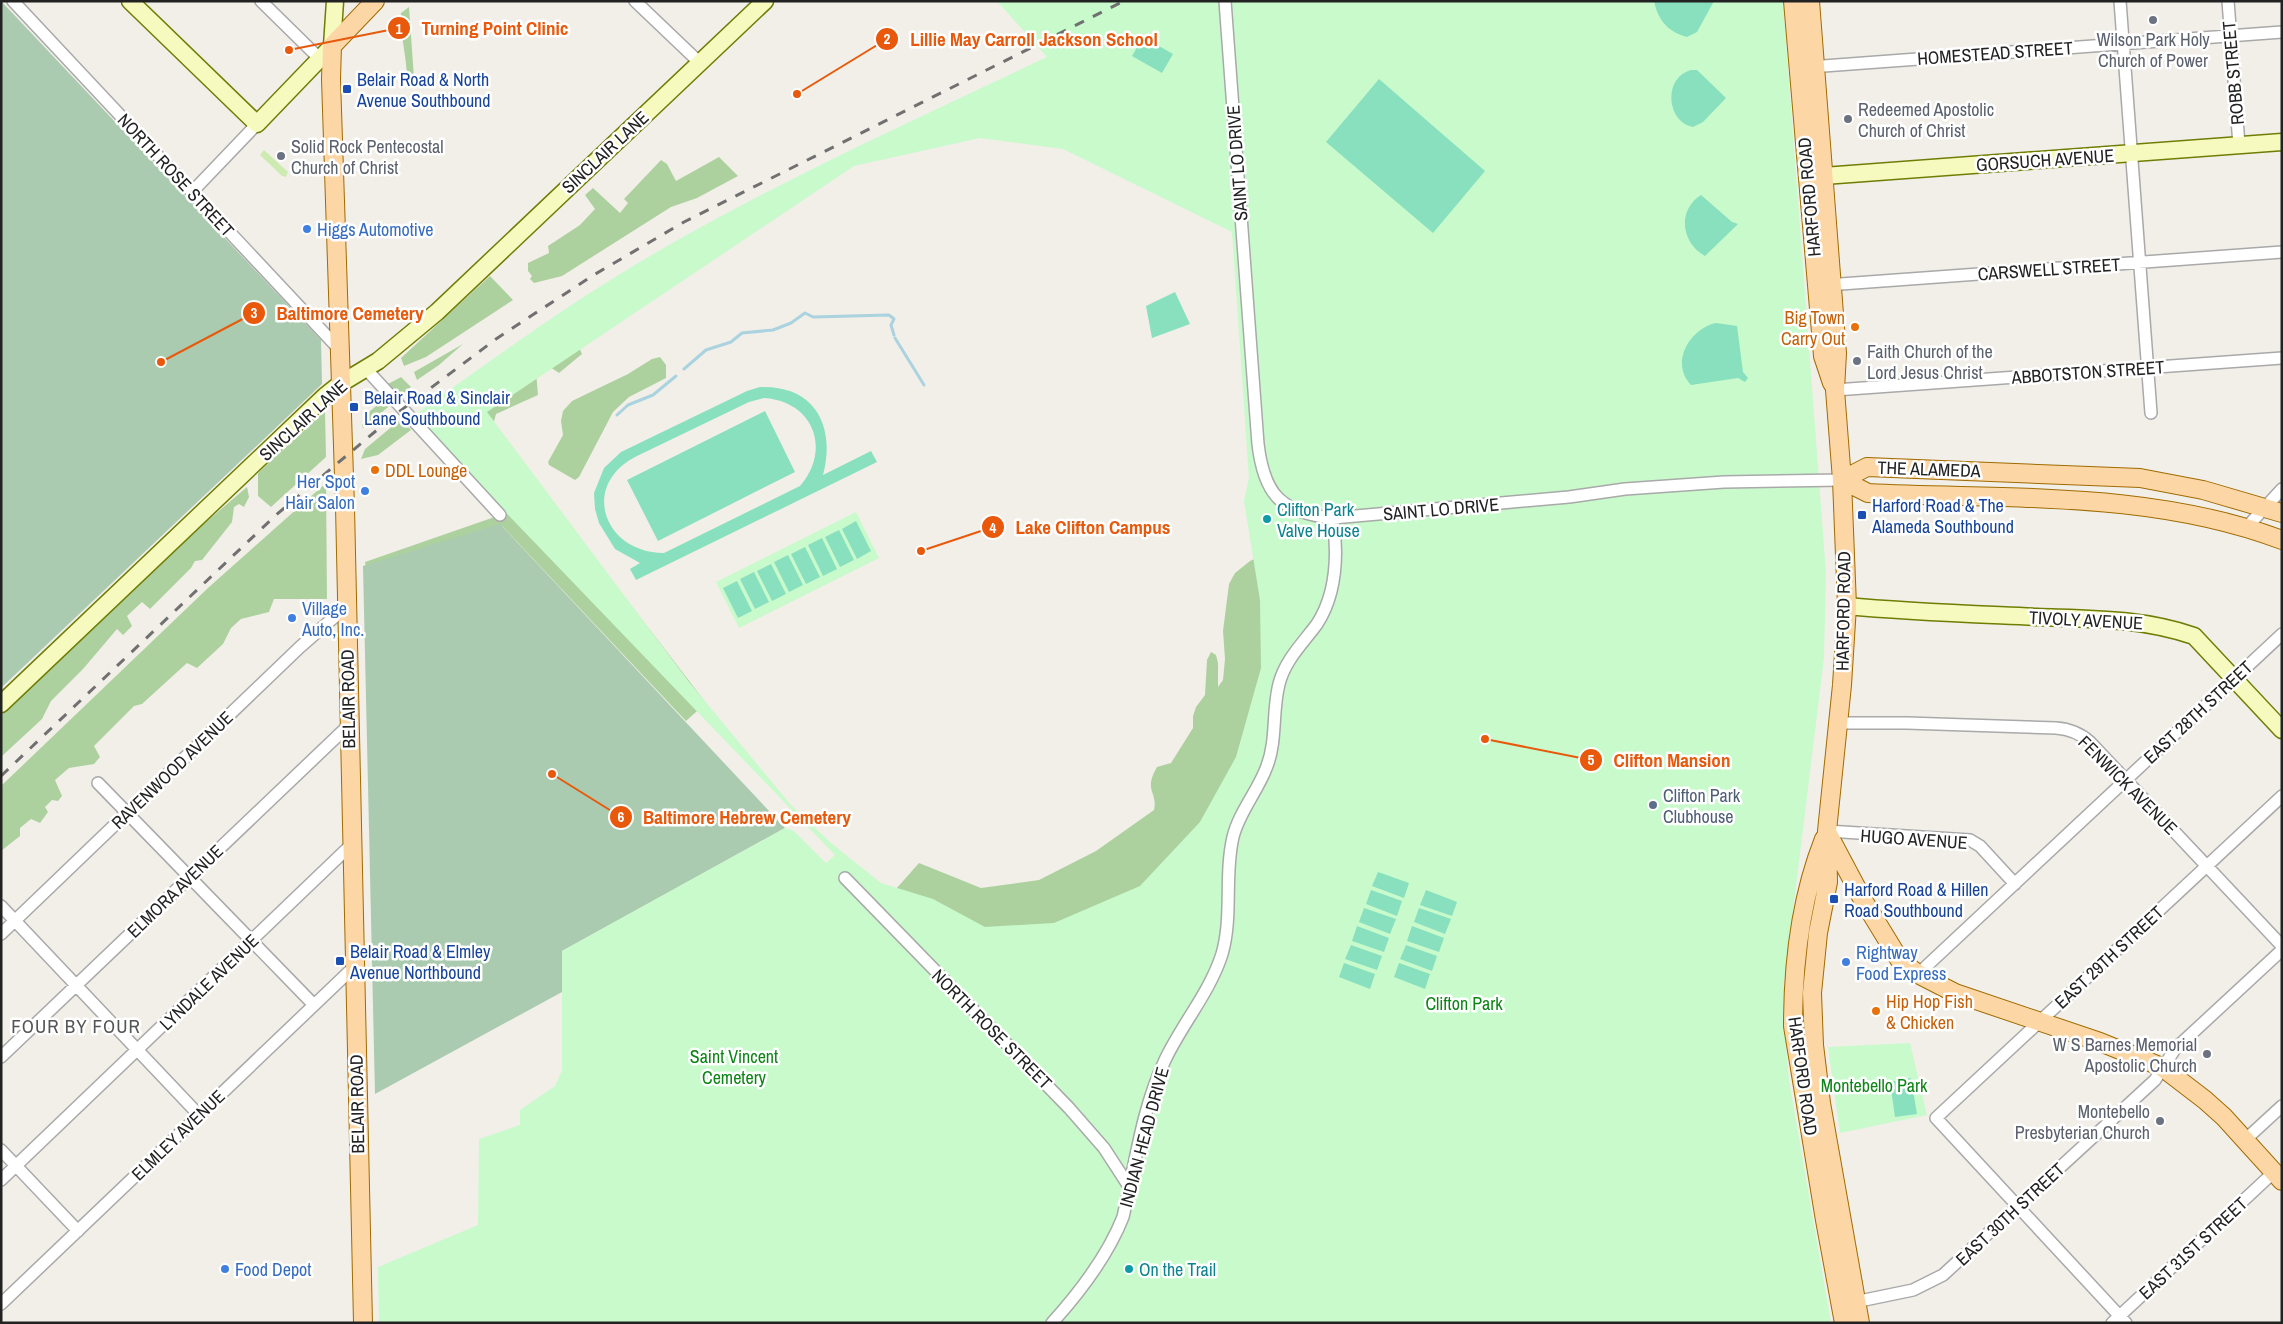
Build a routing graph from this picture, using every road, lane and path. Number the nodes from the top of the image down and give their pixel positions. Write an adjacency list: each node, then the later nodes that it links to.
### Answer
1 (13, 1): 25 (street, NORTH ROSE STREET)
2 (130, 1): 20 (street)
3 (261, 1): 17 (street)
4 (335, 1): 16 (street)
5 (375, 1): 16 (main road)
6 (636, 1): 18 (street)
7 (765, 1): 18 (street, SINCLAIR LANE)
8 (1225, 1): 41 (street, SAINT LO DRIVE)
9 (1793, 1): 19 (main road, HARFORD ROAD)
10 (1810, 1): 19 (main road, HARFORD ROAD)
11 (2120, 1): 15 (street)
12 (2228, 1): 14 (street, ROBB STREET)
13 (2282, 32): 14 (street, HOMESTEAD STREET)
14 (2230, 36): 15 (street, HOMESTEAD STREET); 22 (street, ROBB STREET)
15 (2124, 44): 19 (street, HOMESTEAD STREET); 23 (street)
16 (332, 46): 17 (street); 29 (main road, BELAIR ROAD)
17 (320, 59): 20 (street)
18 (700, 63): 32 (street, SINCLAIR LANE)
19 (1807, 67): 24 (main road, HARFORD ROAD)
20 (257, 124): 25 (street)
21 (2282, 142): 22 (street, GORSUCH AVENUE)
22 (2239, 145): 23 (street, GORSUCH AVENUE)
23 (2132, 153): 24 (street, GORSUCH AVENUE); 27 (street)
24 (1816, 177): 28 (main road, HARFORD ROAD)
25 (192, 192): 29 (street, NORTH ROSE STREET)
26 (2282, 252): 27 (street, CARSWELL STREET)
27 (2140, 262): 28 (street, CARSWELL STREET); 31 (street)
28 (1825, 285): 34 (main road, HARFORD ROAD)
29 (340, 348): 33 (main road, BELAIR ROAD)
30 (2282, 358): 31 (street, ABBOTSTON STREET)
31 (2147, 368): 34 (street, ABBOTSTON STREET); 35 (street)
32 (366, 369): 33 (street, SINCLAIR LANE); 40 (street)
33 (340, 384): 45 (main road, BELAIR ROAD); 48 (street, SINCLAIR LANE)
34 (1835, 390): 36 (main road, HARFORD ROAD)
35 (2151, 413)
36 (1842, 480): 38 (main road, THE ALAMEDA); 41 (street, SAINT LO DRIVE); 42 (main road, THE ALAMEDA); 44 (main road, HARFORD ROAD)
37 (2282, 489): 38 (street)
38 (2264, 507): 39 (main road, THE ALAMEDA); 42 (street)
39 (2282, 513)
40 (500, 515)
41 (1333, 518): 86 (street, INDIAN HEAD DRIVE)
42 (2246, 528): 43 (main road, THE ALAMEDA)
43 (2282, 540)
44 (1847, 606): 47 (street, TIVOLY AVENUE); 49 (main road, HARFORD ROAD)
45 (347, 612): 50 (main road, BELAIR ROAD); 55 (street, RAVENWOOD AVENUE)
46 (2282, 634): 47 (street, EAST 28TH STREET)
47 (2235, 678): 51 (street, TIVOLY AVENUE); 52 (street, EAST 28TH STREET)
48 (1, 704)
49 (1838, 723): 52 (street, FENWICK AVENUE); 56 (main road, HARFORD ROAD)
50 (349, 725): 57 (main road, BELAIR ROAD); 59 (street, ELMORA AVENUE)
51 (2282, 730)
52 (2126, 780): 58 (street, FENWICK AVENUE); 62 (street, EAST 28TH STREET)
53 (98, 783): 55 (street)
54 (2282, 796): 58 (street, EAST 29TH STREET)
55 (127, 813): 59 (street); 66 (street, RAVENWOOD AVENUE)
56 (1826, 831): 61 (main road, HARFORD ROAD); 62 (street, HUGO AVENUE); 63 (main road); 65 (main road); 89 (main road, HARFORD ROAD)
57 (352, 845): 68 (street, LYNDALE AVENUE); 71 (main road, BELAIR ROAD)
58 (2206, 866): 69 (street, FENWICK AVENUE); 75 (street, EAST 29TH STREET)
59 (190, 878): 68 (street); 73 (street, ELMORA AVENUE)
60 (845, 878): 86 (street, NORTH ROSE STREET)
61 (1828, 882): 63 (main road); 89 (main road, HARFORD ROAD)
62 (2015, 884): 72 (street, EAST 28TH STREET)
63 (1857, 889): 65 (main road)
64 (1, 906): 66 (street)
65 (1872, 912): 72 (main road)
66 (15, 920): 67 (street, RAVENWOOD AVENUE); 73 (street)
67 (1, 934)
68 (251, 941): 74 (street); 76 (street, LYNDALE AVENUE)
69 (2282, 946)
70 (2282, 950): 78 (street, EAST 30TH STREET)
71 (355, 966): 74 (street, ELMLEY AVENUE); 92 (main road, BELAIR ROAD)
72 (1918, 974): 75 (main road)
73 (77, 985): 76 (street); 77 (street, ELMORA AVENUE)
74 (314, 1005): 80 (street, ELMLEY AVENUE)
75 (2040, 1022): 78 (main road); 87 (street, EAST 29TH STREET)
76 (138, 1050): 80 (street); 83 (street, LYNDALE AVENUE)
77 (1, 1057)
78 (2162, 1068): 81 (main road); 87 (street, EAST 30TH STREET)
79 (2282, 1106): 81 (street)
80 (199, 1115): 88 (street, ELMLEY AVENUE)
81 (2245, 1140): 84 (main road)
82 (1, 1150): 83 (street)
83 (16, 1166): 85 (street, LYNDALE AVENUE); 88 (street)
84 (2278, 1177): 91 (street, EAST 31ST STREET)
85 (1, 1180)
86 (1130, 1188): 93 (street, INDIAN HEAD DRIVE)
87 (2018, 1207): 89 (street, EAST 30TH STREET); 91 (street)
88 (78, 1231): 90 (street, ELMLEY AVENUE)
89 (1848, 1303): 94 (main road, HARFORD ROAD); 95 (main road, HARFORD ROAD)
90 (1, 1304)
91 (2119, 1320)
92 (363, 1323)
93 (1052, 1323)
94 (1844, 1323)
95 (1860, 1323)

